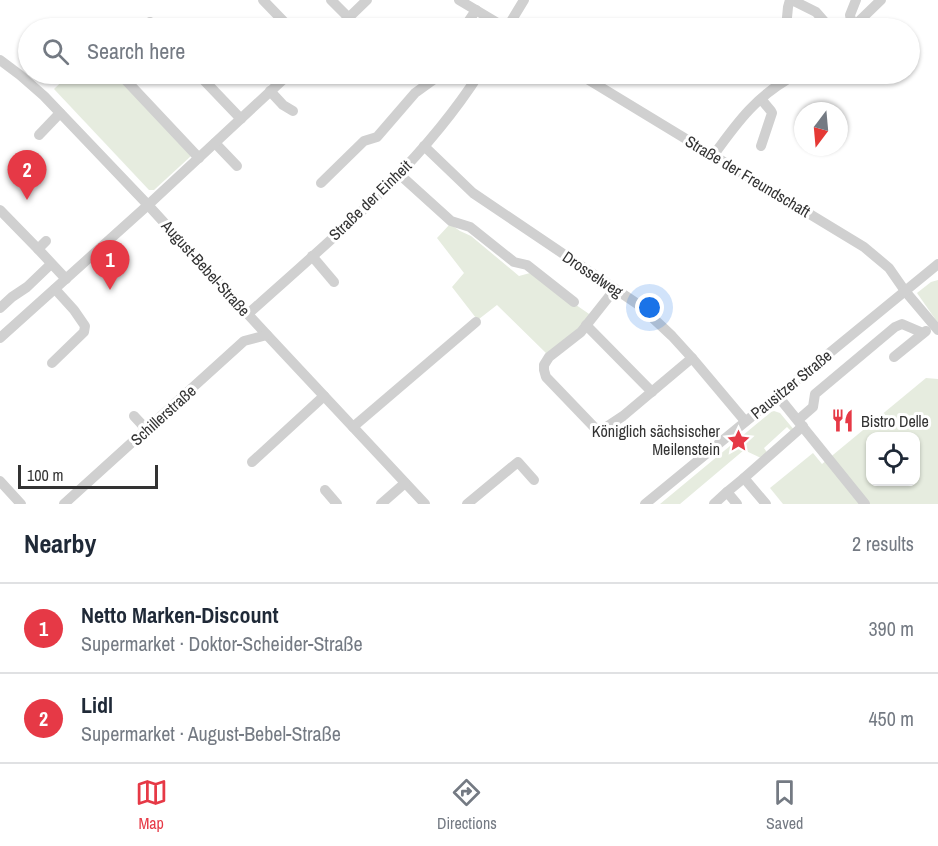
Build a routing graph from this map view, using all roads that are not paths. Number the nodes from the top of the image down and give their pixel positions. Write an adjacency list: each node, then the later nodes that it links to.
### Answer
1 (263, 0): 10 (street)
2 (332, 0): 11 (street)
3 (367, 0): 12 (street)
4 (459, 0): 9 (street)
5 (524, 0): 15 (street)
6 (791, 0): 16 (street); 17 (street)
7 (856, 0): 18 (street)
8 (881, 0): 19 (street)
9 (476, 10): 13 (street); 14 (street)
10 (280, 18)
11 (341, 18)
12 (350, 18)
13 (471, 18)
14 (489, 18)
15 (512, 18)
16 (787, 18)
17 (821, 18)
18 (851, 18)
19 (862, 18)
20 (0, 60): 21 (street, August-Bebel-Straße)
21 (18, 74)
22 (30, 84): 33 (street, August-Bebel-Straße)
23 (129, 84): 40 (street)
24 (208, 84): 34 (street)
25 (278, 84): 30 (street)
26 (427, 84): 43 (street)
27 (472, 84): 37 (street, Straße der Einheit)
28 (595, 84): 39 (street, Straße der Freundschaft)
29 (776, 84): 31 (street)
30 (270, 91): 32 (street); 34 (street)
31 (760, 99): 38 (street); 39 (street)
32 (293, 111)
33 (60, 113): 35 (street); 44 (street, August-Bebel-Straße)
34 (241, 119): 36 (street)
35 (39, 135)
36 (215, 143): 40 (street); 41 (street)
37 (424, 146): 42 (street, Straße der Einheit); 54 (street, Drosselweg)
38 (762, 146)
39 (713, 156): 55 (street, Straße der Freundschaft)
40 (199, 158): 44 (street)
41 (237, 166)
42 (399, 174): 48 (street, Straße der Einheit); 56 (street)
43 (321, 183)
44 (148, 205): 51 (street); 58 (street, August-Bebel-Straße)
45 (0, 210): 47 (street)
46 (46, 241): 47 (street)
47 (38, 249): 49 (street)
48 (312, 256): 52 (street); 58 (street, Straße der Einheit)
49 (51, 264): 51 (street); 57 (street)
50 (938, 264): 55 (street, Pausitzer Straße)
51 (66, 279): 53 (street)
52 (334, 282)
53 (55, 289): 64 (street); 67 (street)
54 (615, 289): 60 (street); 66 (street, Drosselweg)
55 (905, 291): 61 (street, Straße der Freundschaft); 69 (street, Pausitzer Straße)
56 (574, 302)
57 (0, 308)
58 (248, 314): 63 (street, August-Bebel-Straße)
59 (476, 322): 74 (street)
60 (586, 325): 68 (street); 68 (street)
61 (936, 328): 62 (street)
62 (923, 333): 65 (street); 73 (street)
63 (267, 335): 70 (street, August-Bebel-Straße); 75 (street, Schillerstraße)
64 (0, 338)
65 (894, 357)
66 (692, 358): 68 (street); 72 (street, Drosselweg)
67 (52, 363)
68 (652, 392)
69 (777, 395): 72 (street, Pausitzer Straße); 73 (street)
70 (324, 396): 74 (street, August-Bebel-Straße); 76 (street)
71 (134, 416): 75 (street)
72 (745, 421): 90 (street, Pausitzer Straße)
73 (801, 423): 77 (street); 94 (street)
74 (353, 427): 80 (street, August-Bebel-Straße)
75 (147, 430): 83 (street, Schillerstraße)
76 (252, 462)
77 (744, 478): 82 (street); 93 (street)
78 (534, 480): 89 (street)
79 (0, 481): 84 (street)
80 (405, 483): 87 (street); 88 (street, August-Bebel-Straße)
81 (325, 490): 86 (street)
82 (727, 492): 91 (street); 92 (street)
83 (77, 500): 85 (street, Schillerstraße)
84 (21, 504)
85 (64, 504)
86 (337, 504)
87 (381, 504)
88 (425, 504)
89 (467, 504)
90 (645, 504)
91 (714, 504)
92 (737, 504)
93 (766, 504)
94 (865, 504)

